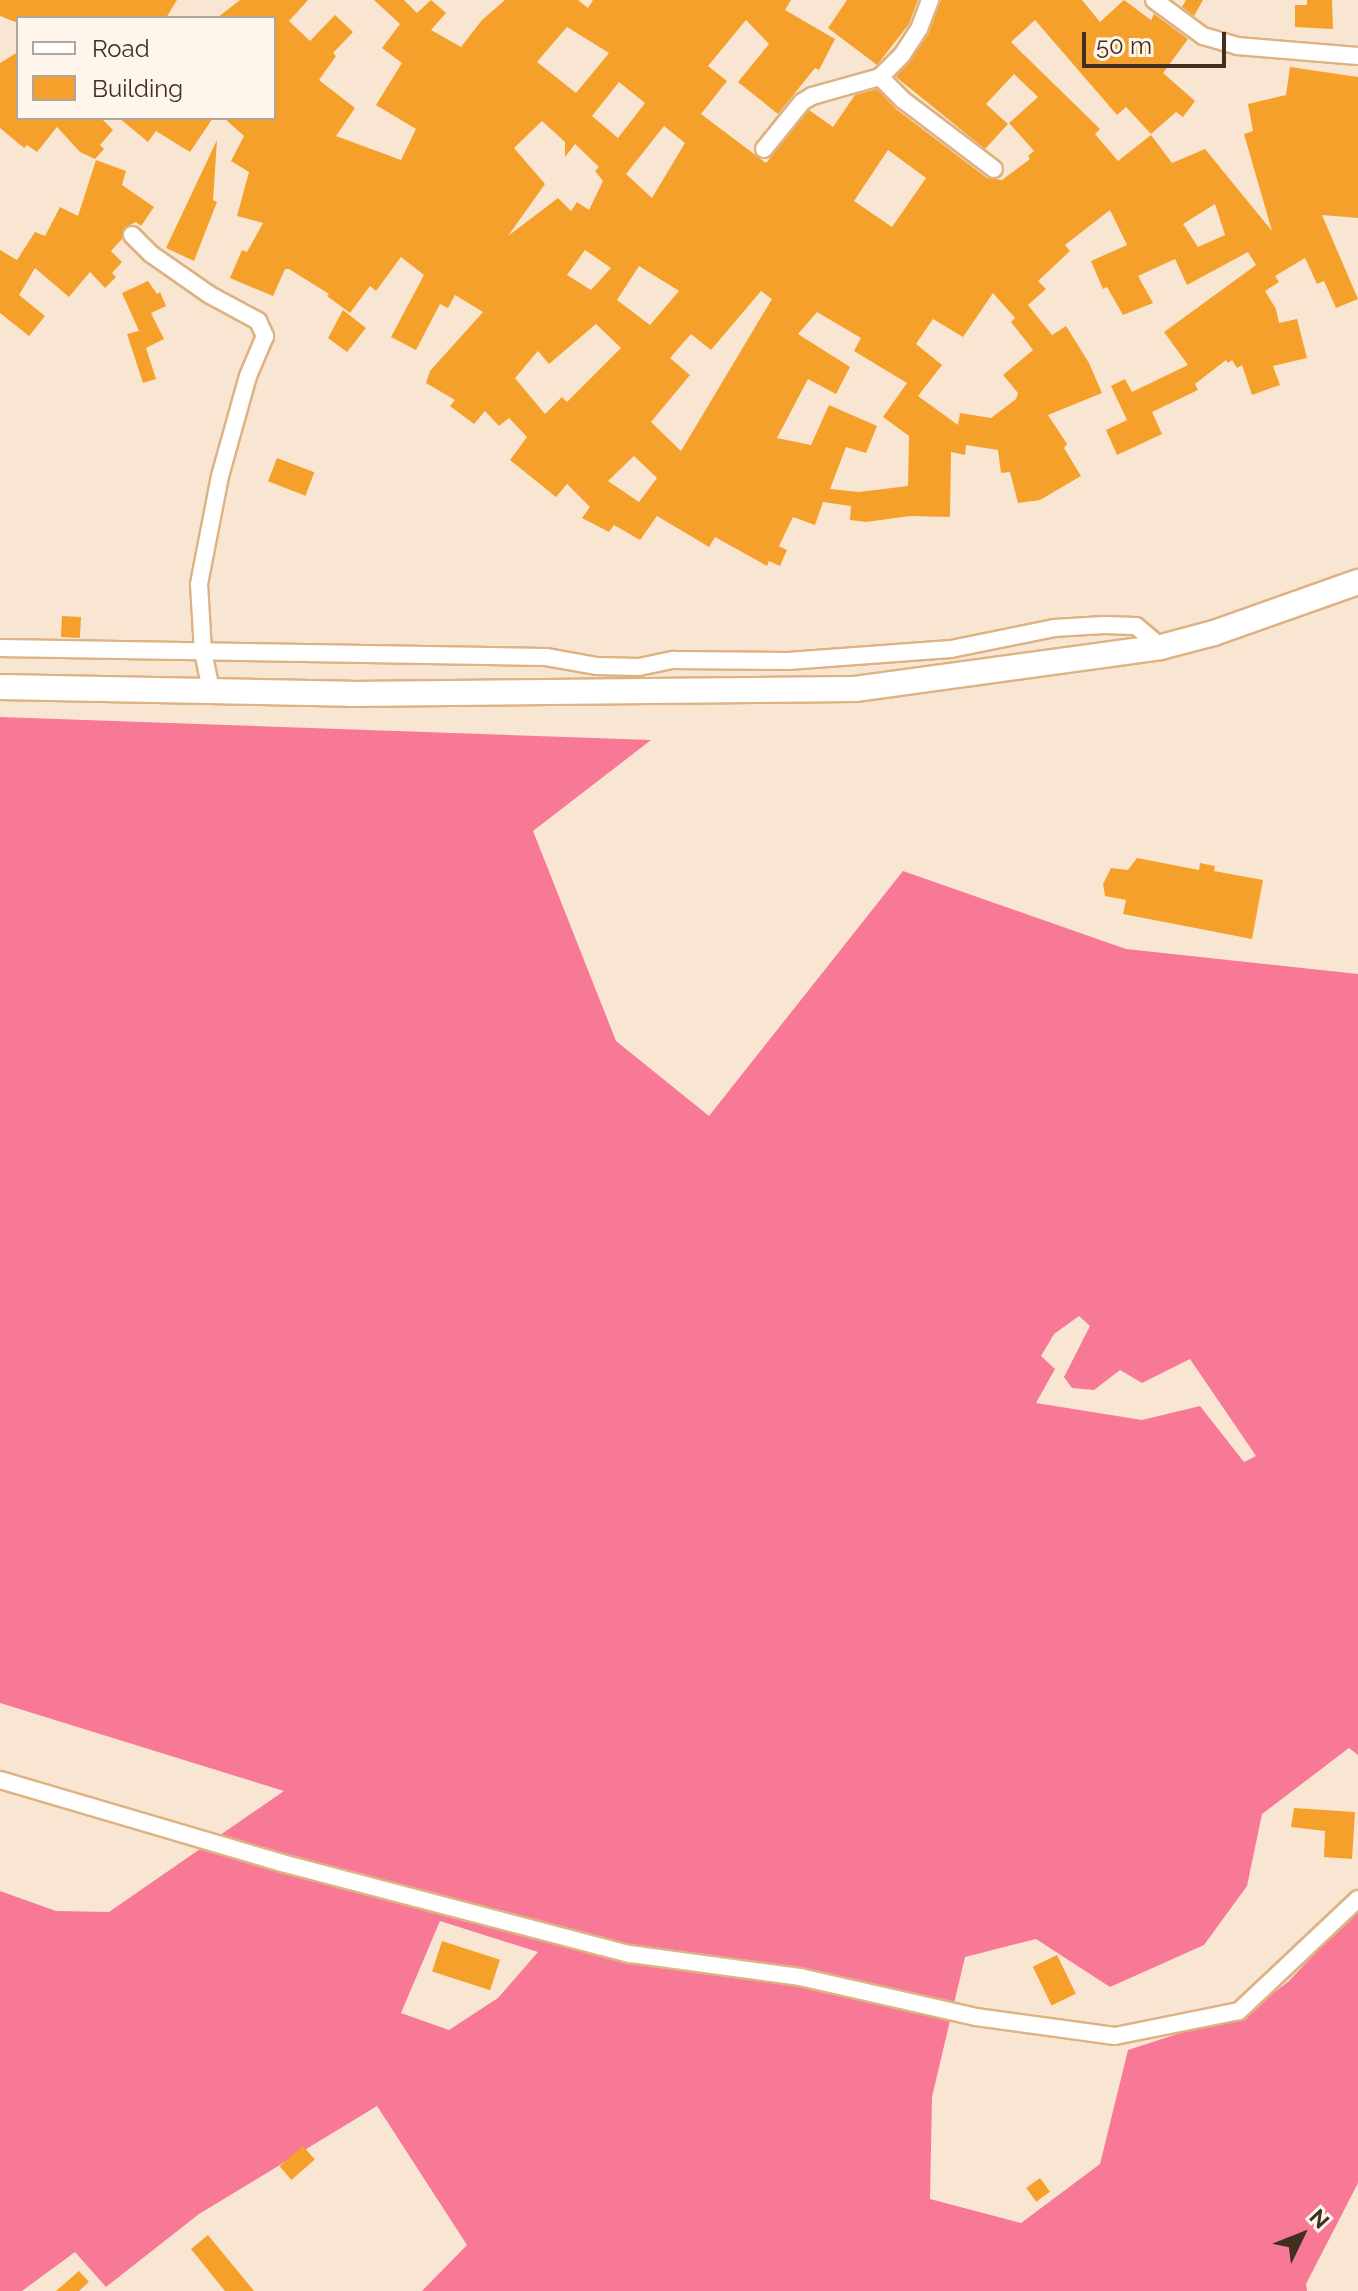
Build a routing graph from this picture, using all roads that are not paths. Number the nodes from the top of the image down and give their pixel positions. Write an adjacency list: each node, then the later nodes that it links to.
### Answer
1 (930, 0): 4 (street)
2 (1154, 0): 3 (street)
3 (1358, 56)
4 (880, 77): 5 (street); 6 (street)
5 (764, 149)
6 (994, 169)
7 (132, 235): 11 (street)
8 (1358, 582): 9 (main road)
9 (1161, 647): 11 (street); 13 (main road)
10 (0, 648): 11 (street)
11 (203, 652): 13 (street)
12 (0, 687): 13 (main road)
13 (212, 694)
14 (0, 1780): 15 (street)
15 (1358, 1899)

